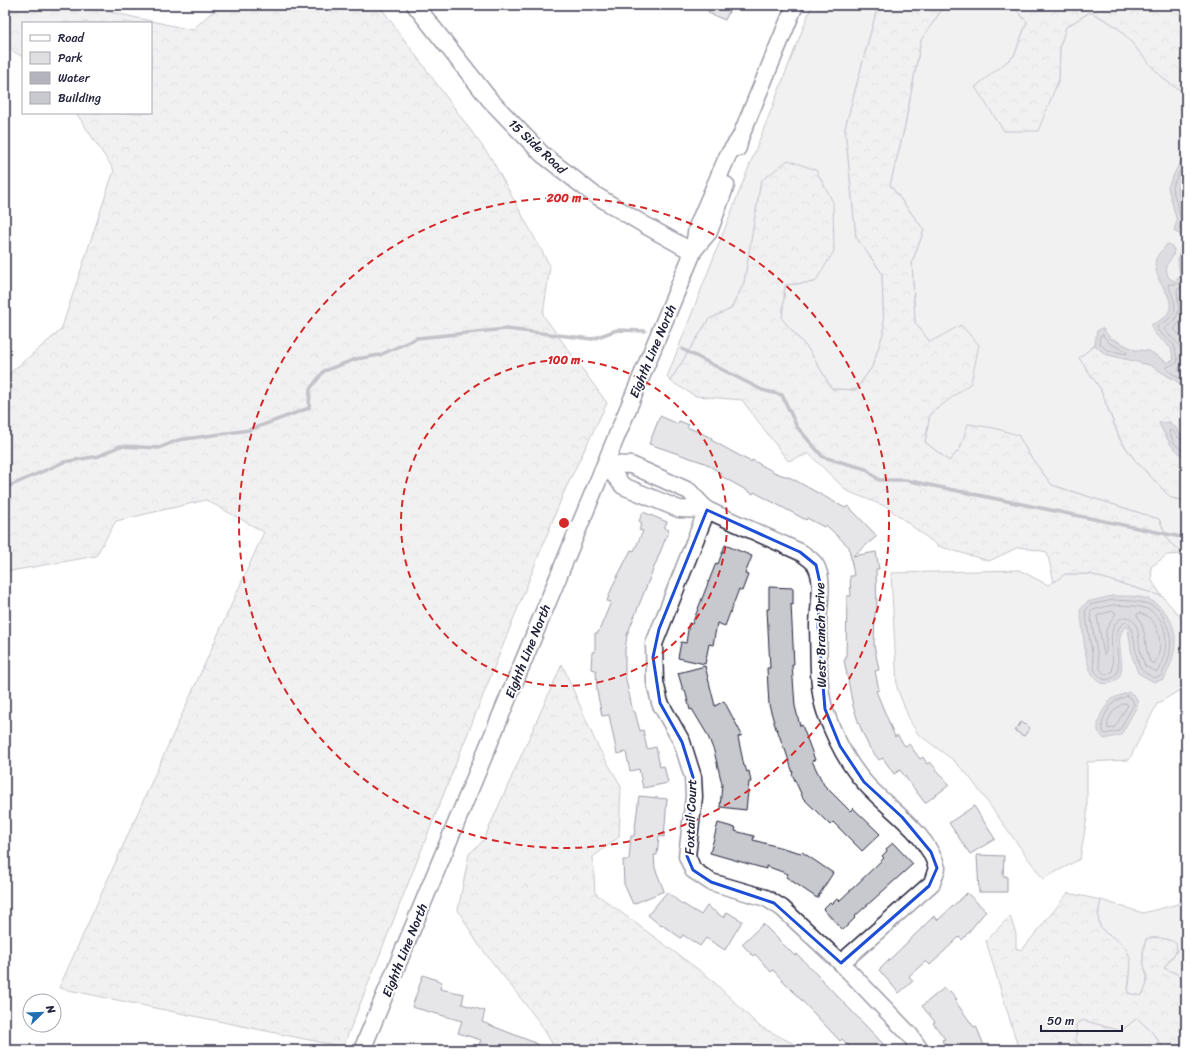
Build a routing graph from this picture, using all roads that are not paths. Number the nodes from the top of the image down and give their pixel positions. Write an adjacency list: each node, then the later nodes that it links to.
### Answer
1 (415, 5): 3 (street, 15 Side Road)
2 (795, 5): 3 (street, Eighth Line North)
3 (694, 252): 4 (street, Eighth Line North)
4 (605, 464): 5 (street, West Branch Drive); 5 (street, West Branch Drive); 7 (street, Eighth Line North)
5 (707, 510): 6 (street, Foxtail Court); 6 (street, West Branch Drive)
6 (841, 963): 8 (street, Foxtail Court)
7 (362, 1050)
8 (920, 1050)

